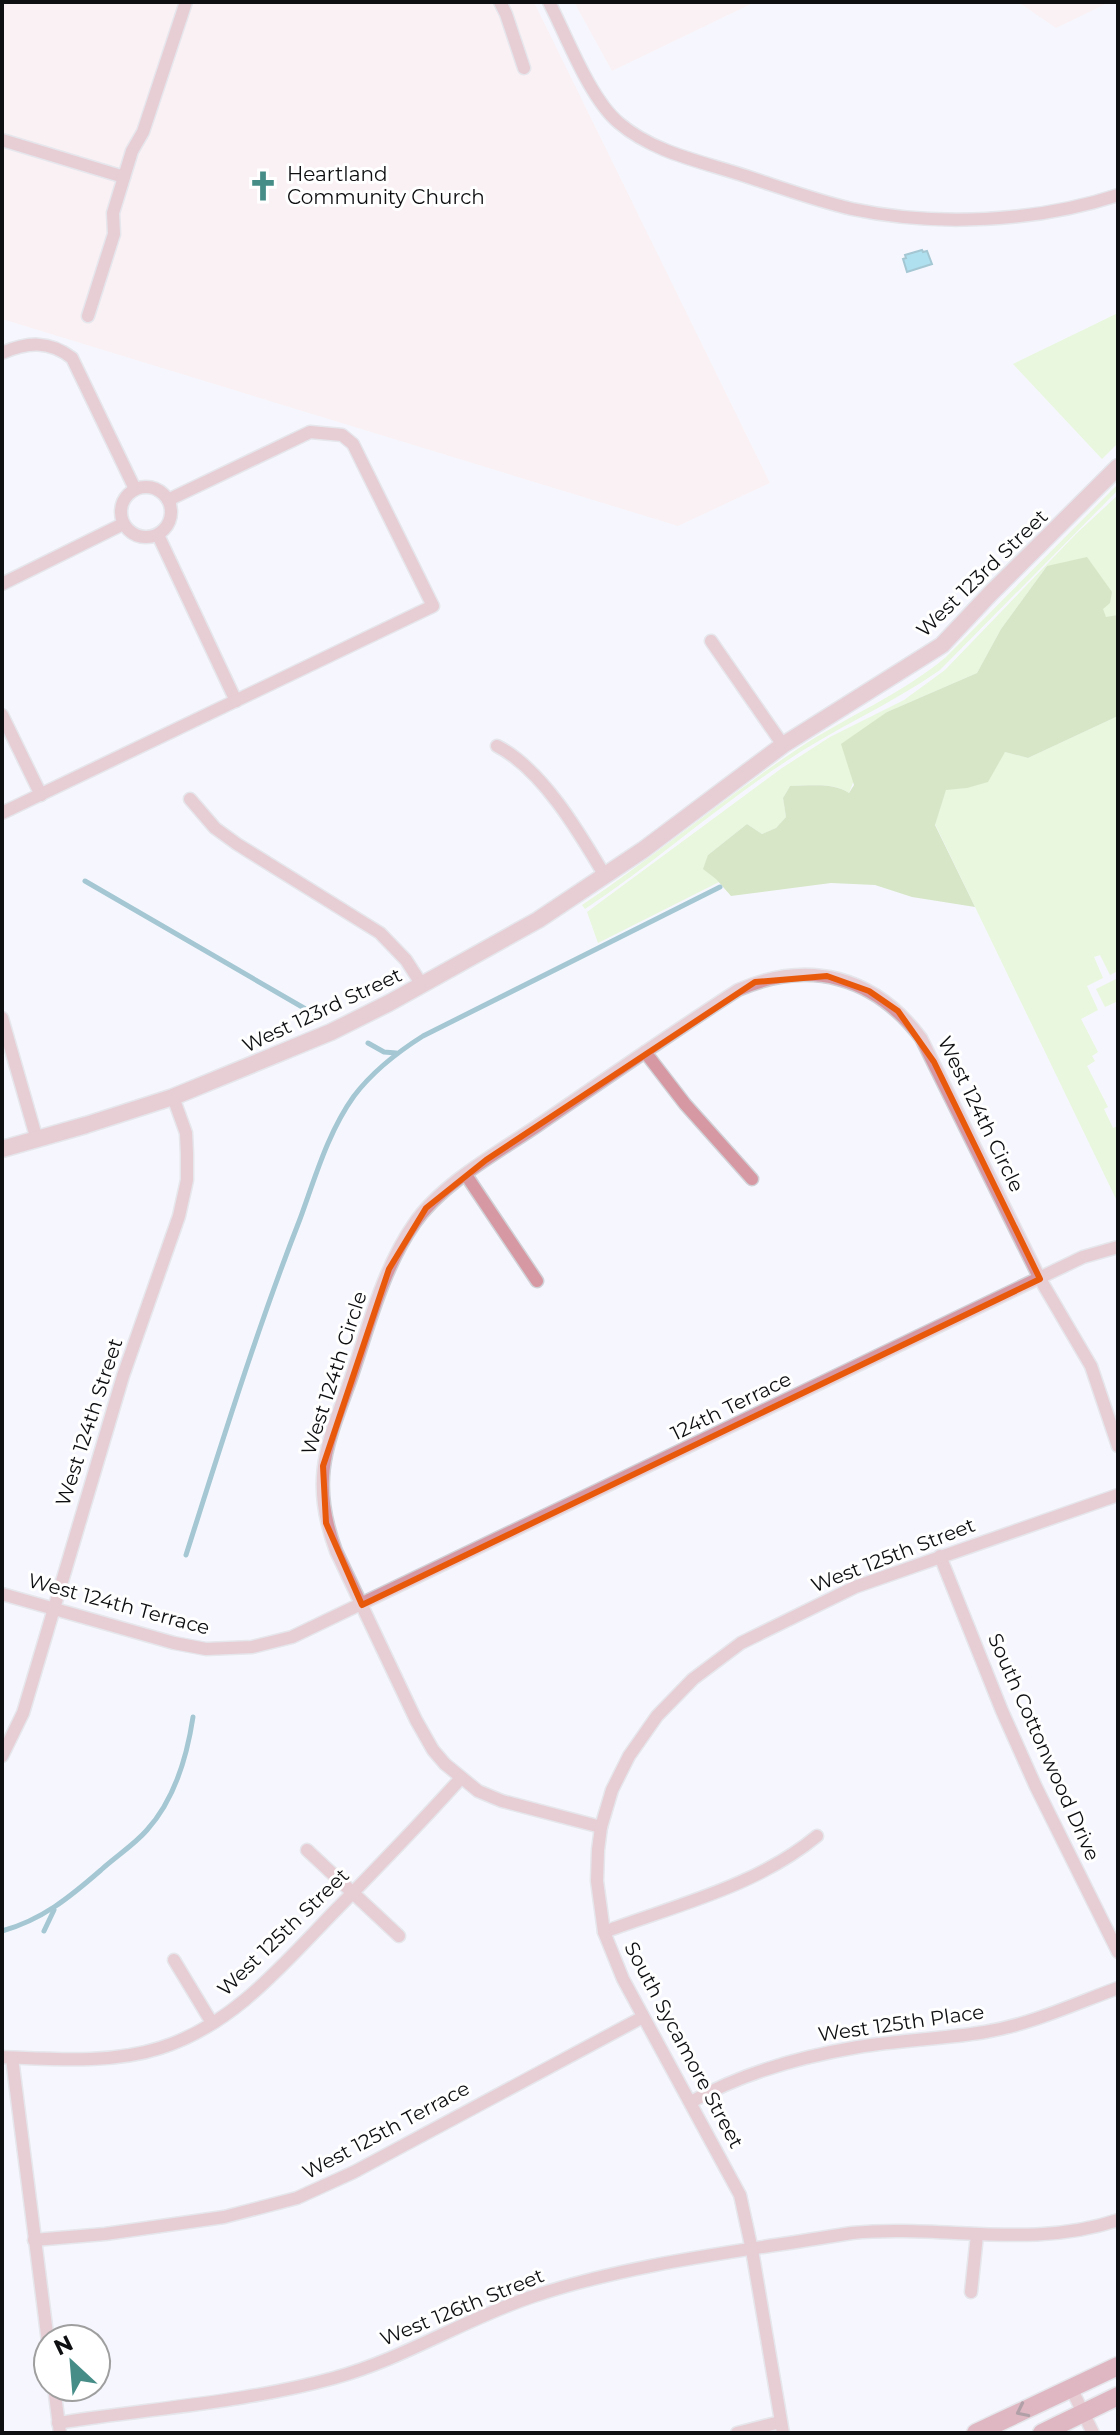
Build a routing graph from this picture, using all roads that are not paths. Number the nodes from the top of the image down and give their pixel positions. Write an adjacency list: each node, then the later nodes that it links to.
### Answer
1 (186, 2): 6 (street)
2 (500, 2): 4 (street)
3 (549, 2): 7 (street)
4 (524, 68)
5 (2, 140): 6 (street)
6 (124, 177): 8 (street)
7 (1118, 195)
8 (88, 316)
9 (2, 353): 11 (street)
10 (1118, 467): 19 (street, West 123rd Street)
11 (135, 489): 12 (street); 13 (street)
12 (168, 500): 14 (street); 17 (street)
13 (123, 524): 14 (street); 15 (street)
14 (158, 535): 17 (street)
15 (2, 584)
16 (711, 641): 19 (street)
17 (236, 701): 21 (street)
18 (2, 715): 21 (street)
19 (783, 745): 24 (street, West 123rd Street)
20 (497, 746): 24 (street)
21 (41, 795): 23 (street)
22 (190, 799): 25 (street)
23 (2, 813)
24 (605, 876): 25 (street, West 123rd Street)
25 (422, 985): 28 (street, West 123rd Street)
26 (2, 1018): 29 (street)
27 (645, 1052): 31 (street, West 124th Circle); 32 (street); 34 (street, West 124th Circle)
28 (173, 1097): 29 (street, West 123rd Street); 41 (street, West 124th Street)
29 (37, 1140): 30 (street, West 123rd Street)
30 (2, 1149)
31 (466, 1175): 35 (street); 40 (street, West 124th Circle)
32 (752, 1179)
33 (1118, 1247): 34 (street, 124th Terrace)
34 (1040, 1279): 36 (street, West 124th Circle); 40 (street, 124th Terrace)
35 (537, 1281)
36 (1118, 1446)
37 (1118, 1495): 38 (street, West 125th Street)
38 (940, 1556): 44 (street, West 125th Street); 50 (street, South Cottonwood Drive)
39 (2, 1594): 41 (street, West 124th Terrace)
40 (362, 1605): 41 (street, West 124th Terrace); 43 (street)
41 (54, 1609): 42 (street, West 124th Street)
42 (2, 1756)
43 (461, 1778): 44 (street); 47 (street, West 125th Street)
44 (601, 1827): 48 (street, South Sycamore Street)
45 (817, 1836): 48 (street)
46 (307, 1850): 47 (street)
47 (353, 1893): 49 (street); 54 (street, West 125th Street)
48 (604, 1932): 53 (street, South Sycamore Street)
49 (399, 1936)
50 (1118, 1952)
51 (174, 1960): 54 (street)
52 (1118, 1988): 56 (street, West 125th Place)
53 (643, 2017): 56 (street, South Sycamore Street); 59 (street, West 125th Terrace)
54 (212, 2023): 55 (street, West 125th Street)
55 (7, 2058): 59 (street)
56 (691, 2102): 60 (street, South Sycamore Street)
57 (1118, 2220): 58 (street, West 126th Street)
58 (977, 2235): 60 (street, West 126th Street); 61 (street)
59 (34, 2240): 62 (street)
60 (752, 2250): 68 (street, West 126th Street); 69 (street, South Sycamore Street)
61 (971, 2292)
62 (45, 2323)
63 (1118, 2366): 64 (main road)
64 (1071, 2388): 67 (street); 71 (main road, one-way to 71)
65 (1118, 2396): 67 (main road)
66 (56, 2403): 68 (street)
67 (1083, 2413): 72 (main road); 73 (street)
68 (59, 2428)
69 (781, 2428): 70 (street)
70 (737, 2433)
71 (976, 2433)
72 (1042, 2433)
73 (1093, 2433)

